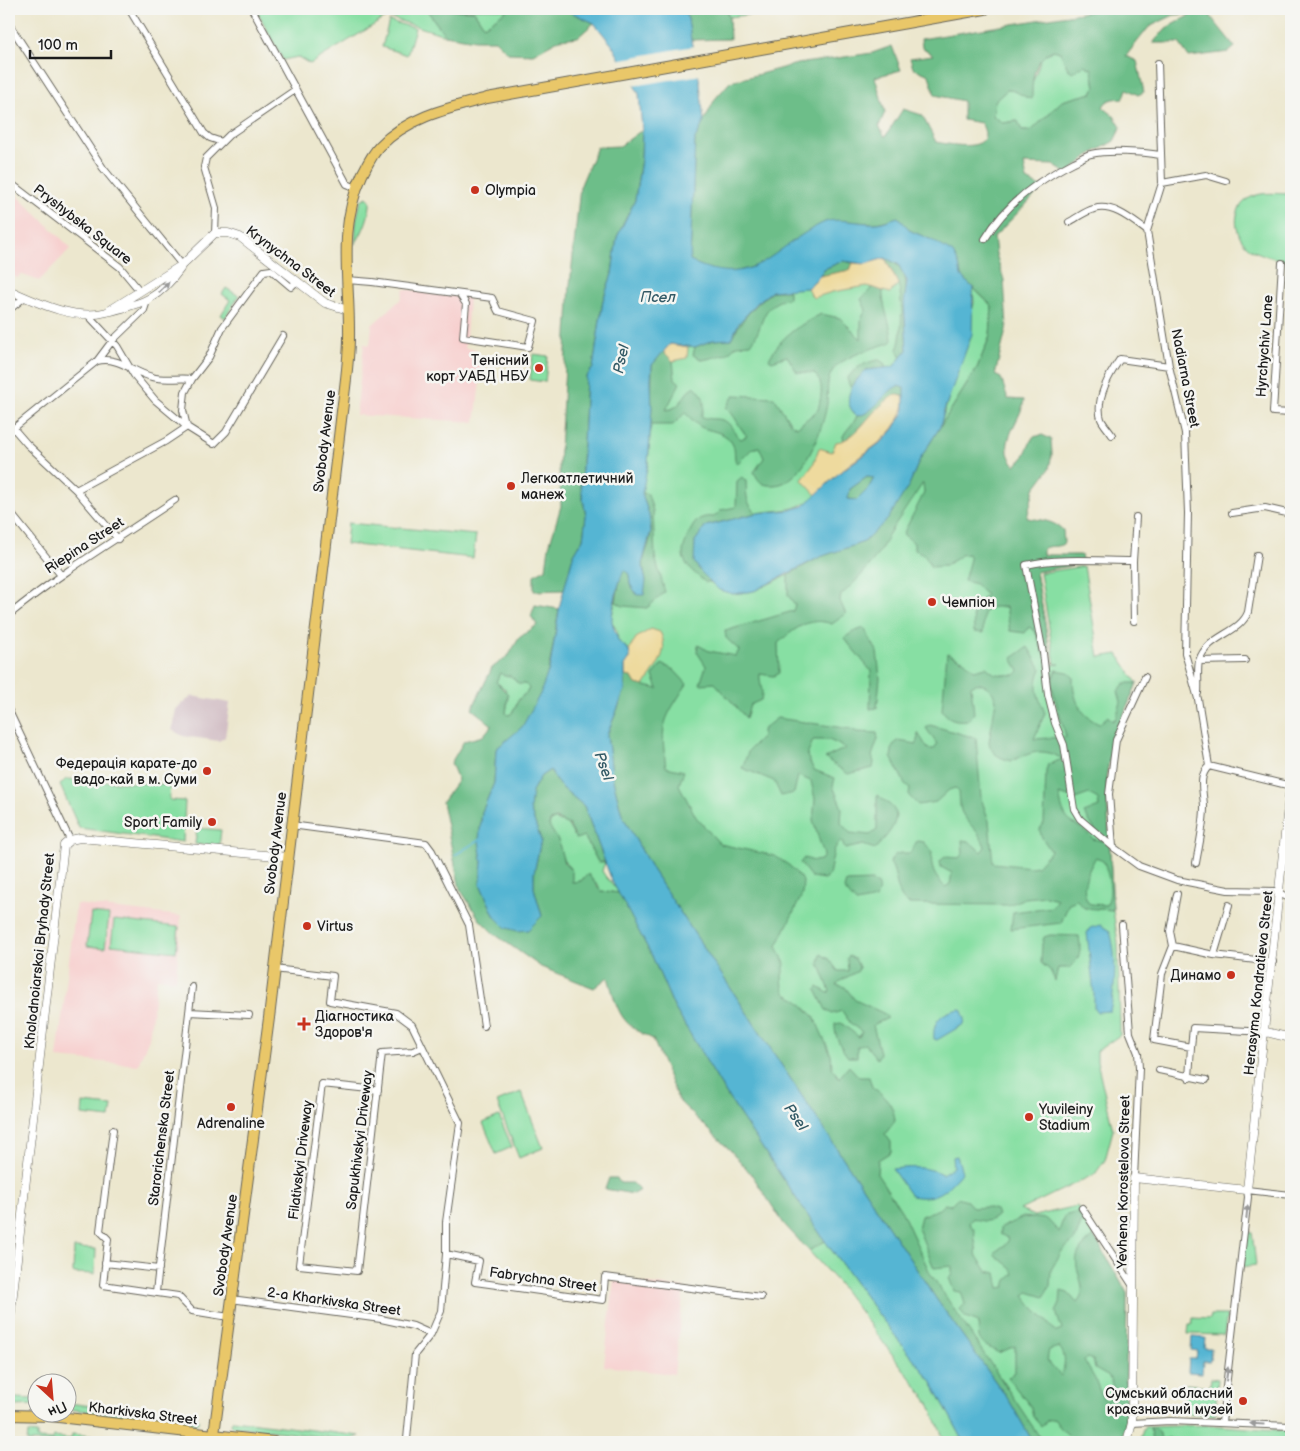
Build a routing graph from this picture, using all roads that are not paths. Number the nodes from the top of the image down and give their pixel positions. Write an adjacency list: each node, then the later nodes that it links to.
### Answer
1 (129, 9): 7 (street)
2 (252, 9): 6 (street)
3 (985, 9): 12 (main road, Svobody Avenue)
4 (9, 24): 18 (street)
5 (1158, 62): 8 (street, Nadiarna Street)
6 (295, 90): 7 (street); 12 (street)
7 (222, 142): 15 (street)
8 (1160, 155): 11 (street, Nadiarna Street); 16 (street)
9 (1226, 181): 11 (street)
10 (9, 182): 22 (street, Pryshybska Square)
11 (1162, 183): 14 (street, Nadiarna Street)
12 (356, 188): 19 (main road, Svobody Avenue)
13 (1069, 222): 14 (street)
14 (1147, 230): 34 (street, Nadiarna Street)
15 (215, 233): 18 (street); 20 (street, Krynychna Street)
16 (985, 239)
17 (1282, 263): 36 (street, Hyrchychiv Lane)
18 (182, 265): 22 (street); 25 (street, one-way to 18)
19 (347, 280): 23 (street); 27 (main road, Svobody Avenue)
20 (297, 281): 27 (street, Krynychna Street); 35 (street)
21 (9, 290): 24 (street)
22 (139, 290): 28 (street)
23 (460, 294): 23 (street)
24 (25, 297): 26 (street); 29 (street)
25 (147, 301): 28 (street); 31 (street)
26 (9, 310)
27 (348, 310): 59 (main road, Svobody Avenue)
28 (107, 312): 29 (street)
29 (88, 315): 31 (street)
30 (283, 336): 37 (street)
31 (112, 341): 32 (street); 33 (street)
32 (97, 361): 33 (street); 38 (street)
33 (128, 366): 35 (street); 37 (street)
34 (1169, 366): 39 (street); 55 (street, Nadiarna Street)
35 (192, 379): 37 (street)
36 (1291, 413)
37 (187, 426): 40 (street)
38 (11, 430): 40 (street)
39 (1112, 435)
40 (76, 490): 46 (street)
41 (175, 500): 46 (street, Riepina Street)
42 (9, 511): 49 (street)
43 (1232, 514): 44 (street)
44 (1291, 514)
45 (1136, 517): 48 (street)
46 (118, 539): 49 (street, Riepina Street)
47 (1257, 555): 53 (street)
48 (1133, 561): 51 (street); 61 (street)
49 (60, 574): 50 (street, Riepina Street)
50 (9, 615)
51 (1134, 621)
52 (1246, 660): 53 (street)
53 (1199, 661): 55 (street, Nadiarna Street)
54 (1145, 677): 61 (street)
55 (1198, 699): 57 (street, Nadiarna Street)
56 (9, 711): 60 (street, Kholodnoiarskoi Bryhady Street)
57 (1209, 766): 58 (street); 63 (street)
58 (1291, 784): 64 (street, Herasyma Kondratieva Street)
59 (291, 825): 62 (main road, Svobody Avenue); 76 (street)
60 (70, 840): 62 (street); 99 (street, Kholodnoiarskoi Bryhady Street)
61 (1113, 847): 64 (street)
62 (287, 857): 72 (main road, Svobody Avenue)
63 (1196, 863)
64 (1281, 893): 66 (street); 71 (street, Herasyma Kondratieva Street)
65 (1177, 894): 69 (street)
66 (1291, 899)
67 (1229, 905): 70 (street)
68 (1122, 925): 86 (street, Yevhena Korostelova Street)
69 (1173, 946): 70 (street); 80 (street)
70 (1214, 954): 71 (street)
71 (1273, 962): 77 (street, Herasyma Kondratieva Street)
72 (274, 969): 79 (street); 97 (main road, Svobody Avenue)
73 (192, 988): 74 (street, Starorichenska Street)
74 (189, 1012): 75 (street); 92 (street, Starorichenska Street)
75 (249, 1015)
76 (484, 1026)
77 (1266, 1032): 78 (street); 80 (street); 87 (street, Herasyma Kondratieva Street)
78 (1291, 1038)
79 (422, 1047): 84 (street, Sapukhivskyi Driveway); 90 (street)
80 (1191, 1047): 82 (street)
81 (1159, 1070): 82 (street)
82 (1189, 1078): 83 (street)
83 (1206, 1080)
84 (378, 1090): 93 (street, Sapukhivskyi Driveway); 93 (street, Filativskyi Driveway)
85 (112, 1130): 91 (street)
86 (1134, 1178): 87 (street); 94 (street, Yevhena Korostelova Street)
87 (1247, 1190): 88 (street); 102 (street, one-way to 87)
88 (1291, 1195)
89 (1082, 1208): 94 (street)
90 (446, 1254): 96 (street, Fabrychna Street); 100 (street)
91 (105, 1263): 92 (street); 95 (street)
92 (159, 1269): 95 (street, Starorichenska Street)
93 (357, 1271)
94 (1133, 1286): 103 (street, Yevhena Korostelova Street)
95 (156, 1292): 98 (street)
96 (761, 1297)
97 (231, 1299): 98 (main road, Svobody Avenue); 100 (street, 2-a Kharkivska Street)
98 (229, 1316): 105 (main road, Svobody Avenue)
99 (9, 1329)
100 (431, 1334): 106 (street)
101 (9, 1415): 105 (main road, Kharkivska Street)
102 (1222, 1422): 103 (street); 104 (street, one-way to 102)
103 (1132, 1424): 108 (street, Yevhena Korostelova Street)
104 (1291, 1426)
105 (214, 1439): 107 (main road, Kharkivska Street)
106 (407, 1440)
107 (274, 1442)
108 (1127, 1442)

